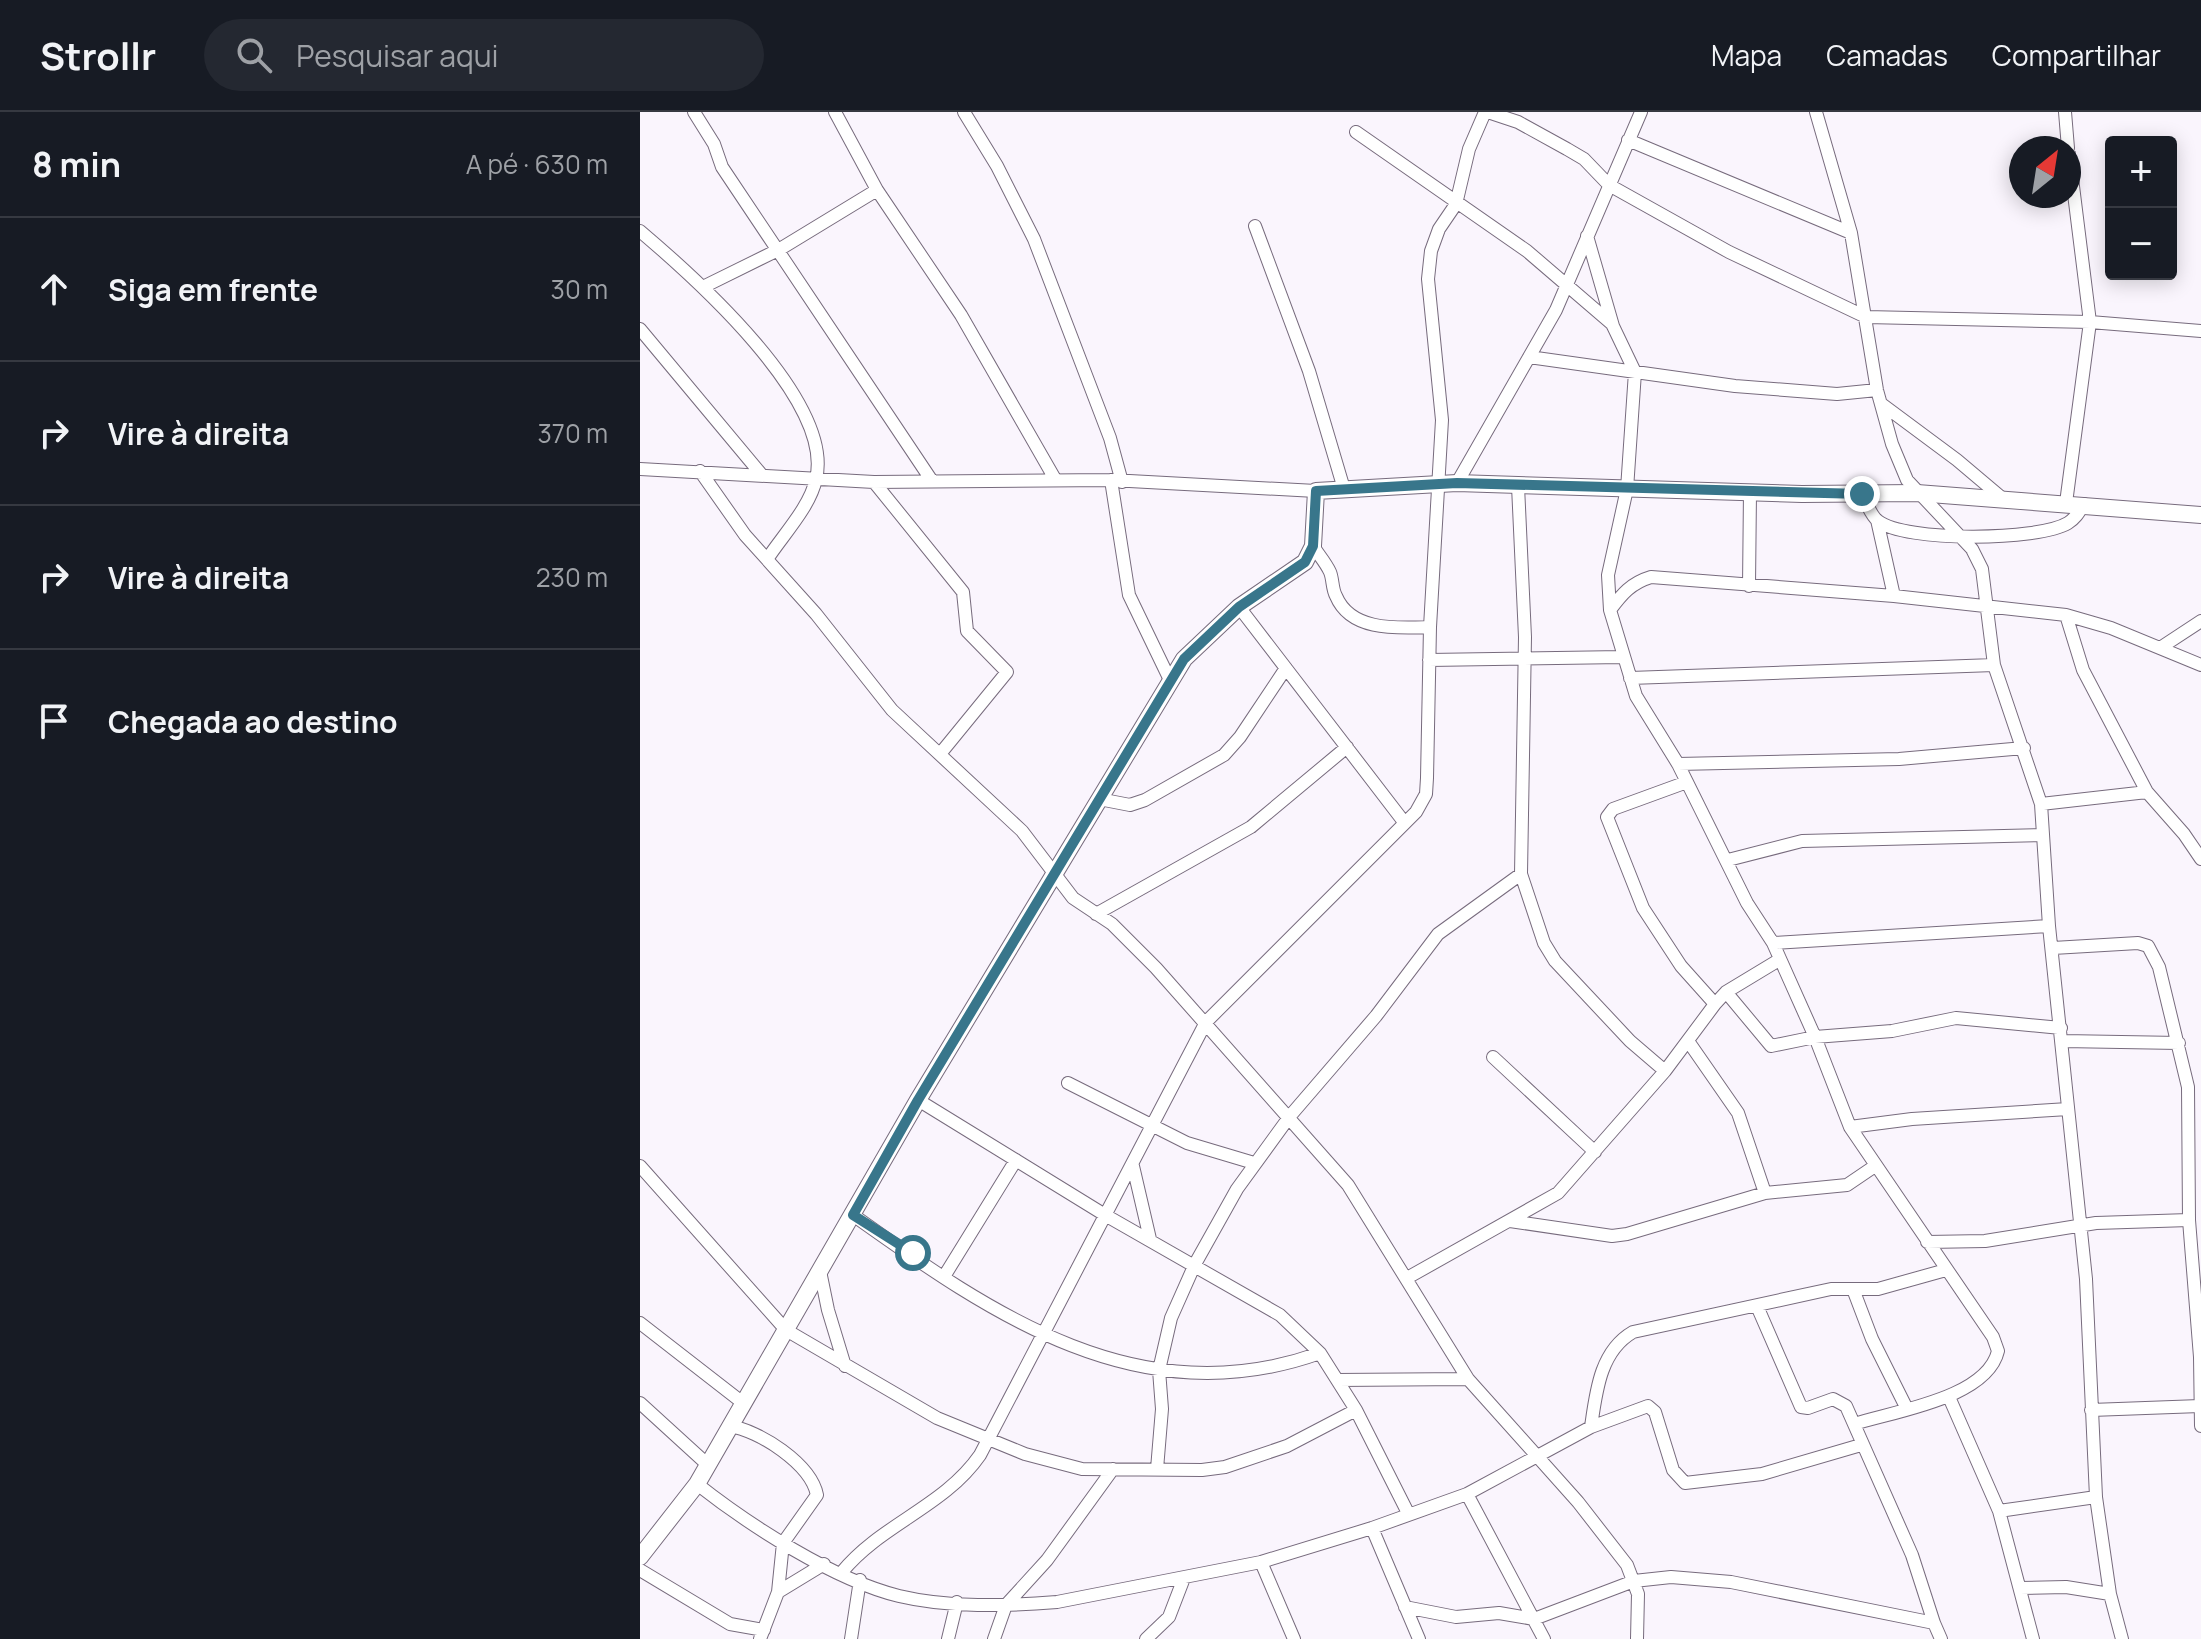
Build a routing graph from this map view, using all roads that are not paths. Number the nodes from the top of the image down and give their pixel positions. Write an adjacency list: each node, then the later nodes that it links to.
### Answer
1 (694, 112): 20 (street)
2 (835, 112): 13 (street)
3 (964, 112): 38 (street)
4 (1486, 112): 8 (street); 14 (street)
5 (1641, 112): 11 (street)
6 (1816, 112): 18 (street)
7 (2065, 112): 10 (street)
8 (1521, 117): 12 (street)
9 (1356, 132): 14 (street)
10 (2067, 136)
11 (1628, 140): 12 (street); 18 (street)
12 (1609, 185): 19 (street); 23 (street)
13 (877, 190): 20 (street); 36 (street)
14 (1456, 204): 21 (street); 41 (street)
15 (2076, 208): 24 (street)
16 (1255, 226): 43 (street)
17 (640, 231): 22 (street)
18 (1851, 233): 23 (street)
19 (1587, 236): 21 (street); 25 (street)
20 (780, 249): 22 (street); 37 (street)
21 (1566, 284): 25 (street); 28 (street)
22 (705, 286): 35 (street)
23 (1866, 317): 24 (street); 30 (street)
24 (2090, 322): 27 (street); 50 (street)
25 (1613, 326): 29 (street)
26 (640, 329): 34 (street)
27 (2201, 331)
28 (1529, 357): 29 (street); 40 (street)
29 (1635, 372): 30 (street); 44 (street)
30 (1877, 390): 31 (street)
31 (1883, 405): 47 (street); 49 (street)
32 (640, 469): 33 (street)
33 (700, 471): 34 (street); 56 (street)
34 (761, 474): 35 (street)
35 (817, 479): 39 (street); 56 (street)
36 (1055, 479): 37 (street); 38 (street)
37 (932, 481): 39 (street)
38 (1116, 481): 45 (street); 66 (street)
39 (874, 482): 78 (street)
40 (1457, 483): 41 (street); 42 (street)
41 (1440, 486): 43 (street); 64 (street)
42 (1518, 486): 44 (street); 68 (street)
43 (1344, 489): 45 (street)
44 (1627, 489): 46 (street); 61 (street)
45 (1316, 491): 55 (street)
46 (1750, 492): 48 (street); 57 (street)
47 (1917, 493): 48 (street); 49 (street); 54 (street)
48 (1862, 494): 53 (street)
49 (2002, 498): 50 (street)
50 (2066, 503): 51 (street)
51 (2084, 504): 52 (street); 54 (street)
52 (2201, 515)
53 (1877, 520): 54 (street); 58 (street)
54 (1961, 536): 60 (street)
55 (1313, 546): 59 (street); 64 (street)
56 (768, 558): 78 (street)
57 (1749, 586): 58 (street); 61 (street)
58 (1894, 596): 60 (street)
59 (1239, 607): 69 (street); 73 (street)
60 (1986, 608): 62 (street); 71 (street)
61 (1610, 610): 67 (street)
62 (2066, 615): 65 (street); 81 (street)
63 (2201, 621): 65 (street)
64 (1430, 627): 70 (street)
65 (2160, 648): 72 (street)
66 (1156, 656): 69 (street); 75 (street)
67 (1622, 657): 68 (street); 74 (street)
68 (1524, 658): 70 (street); 89 (street)
69 (1184, 659): 75 (street)
70 (1429, 660): 84 (street)
71 (1994, 665): 74 (street); 77 (street)
72 (2201, 665)
73 (1286, 668): 76 (street); 82 (street)
74 (1630, 678): 79 (street)
75 (1170, 680): 82 (street)
76 (1347, 747): 84 (street); 90 (street)
77 (2024, 748): 79 (street); 83 (street)
78 (940, 754): 88 (street)
79 (1678, 764): 80 (street)
80 (1687, 782): 87 (street); 96 (street)
81 (2147, 792): 83 (street); 86 (street)
82 (1099, 799): 88 (street)
83 (2041, 804): 85 (street)
84 (1404, 822): 97 (street)
85 (2042, 835): 87 (street); 91 (street)
86 (2201, 859)
87 (1728, 860): 92 (street)
88 (1055, 871): 90 (street); 105 (street)
89 (1521, 874): 103 (street); 107 (street)
90 (1096, 914): 97 (street)
91 (2049, 926): 92 (street); 93 (street)
92 (1773, 943): 94 (street)
93 (2053, 948): 98 (street); 101 (street)
94 (1779, 960): 95 (street); 99 (street)
95 (1726, 992): 96 (street); 99 (street)
96 (1715, 1004): 100 (street)
97 (1206, 1022): 107 (street); 108 (street)
98 (2062, 1034): 99 (street); 101 (street); 106 (street)
99 (1815, 1037): 109 (street)
100 (1688, 1041): 103 (street); 116 (street)
101 (2179, 1043): 119 (street)
102 (1493, 1057): 110 (street)
103 (1665, 1071): 110 (street)
104 (1068, 1083): 108 (street)
105 (918, 1100): 111 (street); 117 (street)
106 (2068, 1109): 109 (street); 121 (street)
107 (1290, 1116): 112 (street); 128 (street)
108 (1150, 1126): 112 (street); 114 (street)
109 (1850, 1127): 115 (street)
110 (1595, 1152): 120 (street)
111 (1016, 1160): 118 (street); 127 (street)
112 (1254, 1163): 124 (street)
113 (640, 1166): 132 (street)
114 (1133, 1166): 118 (street); 122 (street)
115 (1875, 1166): 116 (street); 123 (street)
116 (1765, 1193): 120 (street)
117 (853, 1215): 126 (street); 127 (street)
118 (1105, 1215): 122 (street); 133 (street)
119 (2189, 1220): 121 (street); 134 (street)
120 (1510, 1221): 128 (street)
121 (2079, 1225): 123 (street); 146 (street)
122 (1150, 1239): 124 (street)
123 (1927, 1242): 125 (street)
124 (1195, 1264): 135 (street); 137 (street)
125 (1946, 1270): 129 (street); 140 (street)
126 (820, 1271): 132 (street); 136 (street)
127 (945, 1275): 133 (street)
128 (1407, 1278): 138 (street)
129 (1853, 1289): 130 (street); 144 (street)
130 (1757, 1306): 147 (street); 150 (street)
131 (640, 1323): 142 (street)
132 (786, 1330): 136 (street); 142 (street)
133 (1044, 1337): 137 (street); 151 (street)
134 (2200, 1341): 143 (street)
135 (1320, 1353): 137 (street); 139 (street)
136 (845, 1366): 151 (street)
137 (1159, 1370): 156 (street)
138 (1468, 1379): 139 (street); 153 (street)
139 (1337, 1380): 145 (street)
140 (1949, 1397): 144 (street); 160 (street)
141 (640, 1403): 154 (street)
142 (743, 1403): 148 (street)
143 (2200, 1406): 146 (street); 149 (street)
144 (1906, 1407): 147 (street)
145 (1356, 1410): 156 (street); 161 (street)
146 (2091, 1410): 159 (street)
147 (1854, 1424): 152 (street)
148 (729, 1426): 154 (street); 163 (street)
149 (2201, 1426)
150 (1591, 1427): 152 (street); 153 (street)
151 (989, 1440): 155 (street); 168 (street)
152 (1861, 1445): 179 (street)
153 (1539, 1458): 158 (street); 171 (street)
154 (708, 1465): 157 (street)
155 (1113, 1469): 156 (street); 176 (street)
156 (1157, 1469)
157 (697, 1484): 163 (street); 164 (street)
158 (1467, 1494): 161 (street); 178 (street)
159 (2096, 1497): 160 (street); 174 (street)
160 (1999, 1511): 172 (street)
161 (1408, 1513): 162 (street)
162 (1372, 1528): 165 (street); 177 (street)
163 (783, 1543): 166 (street); 173 (street)
164 (640, 1557)
165 (1261, 1562): 169 (street); 185 (street)
166 (824, 1564): 168 (street); 173 (street)
167 (640, 1570): 180 (street)
168 (842, 1572): 170 (street)
169 (1184, 1578): 176 (street); 184 (street)
170 (860, 1580): 175 (street); 181 (street)
171 (1634, 1581): 178 (street); 179 (street); 188 (street)
172 (2020, 1588): 174 (street); 190 (street)
173 (778, 1592): 180 (street)
174 (2110, 1594): 191 (street)
175 (957, 1602): 176 (street); 182 (street)
176 (1006, 1605): 183 (street)
177 (1405, 1607): 178 (street); 186 (street)
178 (1534, 1619): 187 (street)
179 (1934, 1623): 189 (street)
180 (762, 1635)
181 (851, 1639)
182 (948, 1639)
183 (994, 1639)
184 (1146, 1639)
185 (1294, 1639)
186 (1419, 1639)
187 (1544, 1639)
188 (1637, 1639)
189 (1941, 1639)
190 (2033, 1639)
191 (2122, 1639)

